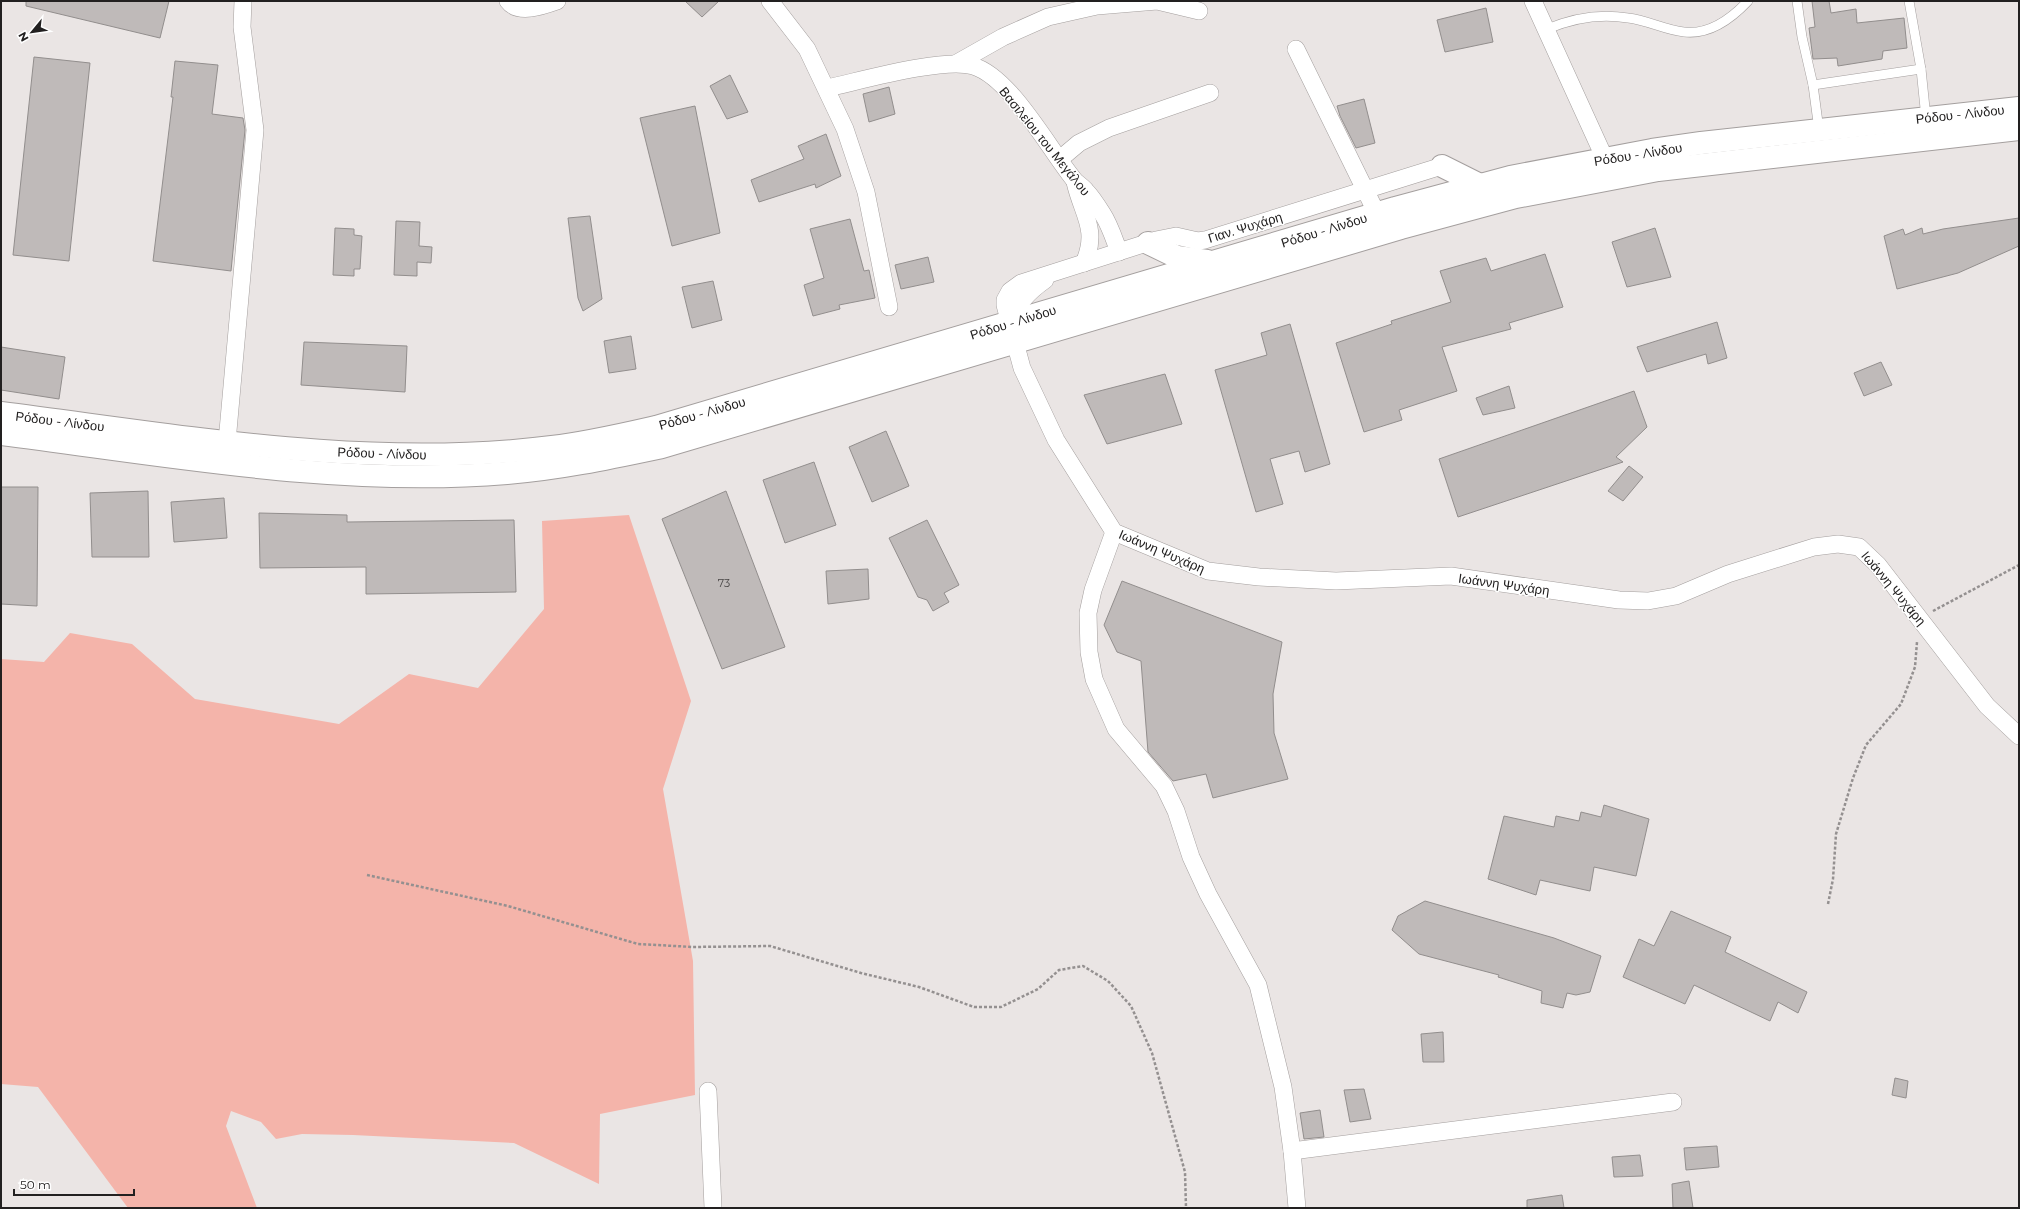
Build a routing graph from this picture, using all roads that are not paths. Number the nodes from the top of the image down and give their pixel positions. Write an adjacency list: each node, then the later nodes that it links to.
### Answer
1 (242, 1): 36 (street)
2 (508, 1): 3 (street)
3 (557, 1)
4 (1533, 1): 10 (street)
5 (1748, 1): 10 (lane)
6 (1796, 1): 14 (lane)
7 (1909, 1): 13 (lane)
8 (773, 2): 15 (street)
9 (1199, 11): 12 (street)
10 (1547, 29): 22 (street)
11 (1296, 49): 26 (street)
12 (957, 63): 15 (street, Βασιλείου του Μεγάλου); 21 (street, Βασιλείου του Μεγάλου)
13 (1921, 69): 14 (lane); 18 (lane)
14 (1813, 85): 20 (lane)
15 (827, 88): 32 (street)
16 (1210, 93): 21 (street)
17 (2019, 108): 18 (main road, Ρόδου - Λίνδου)
18 (1926, 118): 20 (main road, Ρόδου - Λίνδου)
19 (2019, 128): 33 (main road, Ρόδου - Λίνδου)
20 (1819, 130): 22 (main road, Ρόδου - Λίνδου)
21 (1060, 159): 24 (street, Βασιλείου του Μεγάλου)
22 (1605, 159): 25 (main road, Ρόδου - Λίνδου)
23 (1442, 166): 25 (main road); 26 (street, Γιαν. Ψυχάρη)
24 (1075, 181): 29 (street, Βασιλείου του Μεγάλου); 31 (street)
25 (1480, 185): 27 (main road, Ρόδου - Λίνδου)
26 (1366, 190): 27 (street); 28 (street, Γιαν. Ψυχάρη)
27 (1377, 214): 30 (main road, Ρόδου - Λίνδου)
28 (1148, 242): 29 (street, Γιαν. Ψυχάρη); 30 (main road)
29 (1119, 252): 31 (street, Γιαν. Ψυχάρη)
30 (1216, 262): 33 (main road, Ρόδου - Λίνδου)
31 (1084, 263): 33 (street, Γιαν. Ψυχάρη)
32 (889, 308)
33 (1011, 333): 35 (main road, Ρόδου - Λίνδου); 36 (main road, Ρόδου - Λίνδου); 37 (street, Ιωάννη Ψυχάρη)
34 (1, 413): 36 (main road, Ρόδου - Λίνδου)
35 (1, 434)
36 (227, 442)
37 (1114, 532): 38 (street, Ιωάννη Ψυχάρη); 41 (street)
38 (2019, 736)
39 (708, 1091): 42 (street)
40 (1673, 1102): 41 (street)
41 (1292, 1151): 43 (street)
42 (713, 1208)
43 (1297, 1208)

